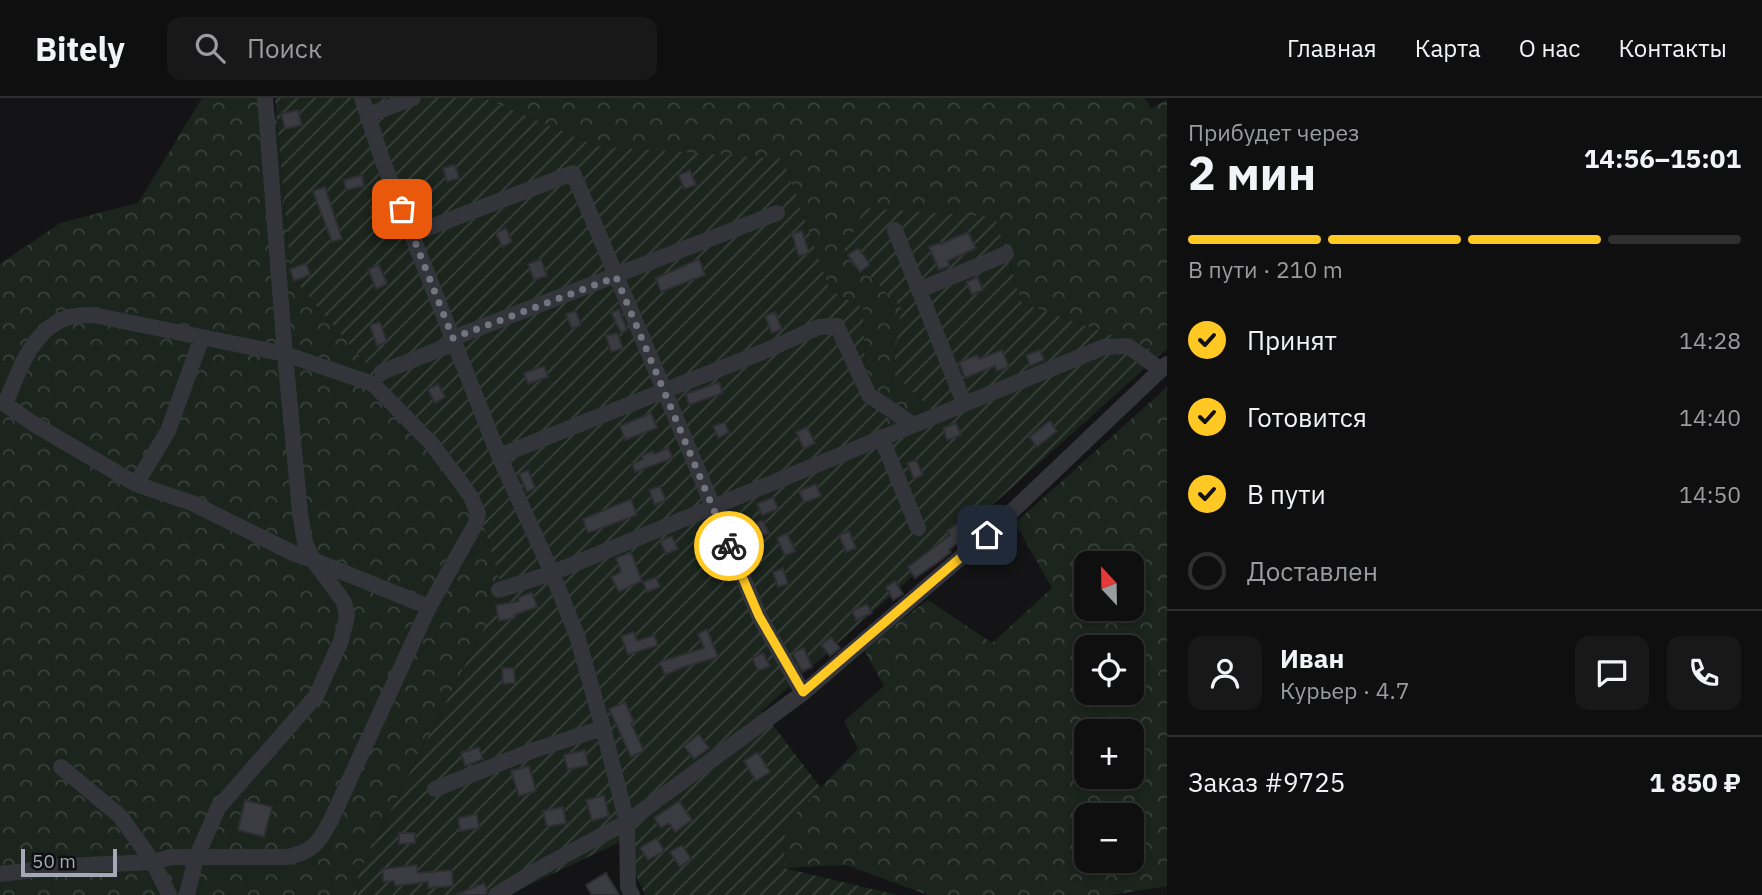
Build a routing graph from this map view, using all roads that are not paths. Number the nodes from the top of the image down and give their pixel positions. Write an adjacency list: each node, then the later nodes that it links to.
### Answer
1 (265, 98): 13 (street)
2 (362, 98): 4 (street)
3 (413, 98): 4 (street)
4 (368, 115): 7 (street)
5 (778, 213): 9 (street)
6 (895, 230): 10 (street)
7 (412, 234): 9 (street); 12 (street)
8 (1006, 254): 10 (street)
9 (616, 277): 12 (street); 16 (street)
10 (919, 290): 17 (street)
11 (202, 337): 13 (street); 18 (street); 22 (street)
12 (454, 341): 15 (street); 21 (street)
13 (285, 354): 25 (street); 28 (street)
14 (1164, 367): 17 (street); 29 (street)
15 (383, 372)
16 (663, 391): 19 (street); 21 (street); 23 (street)
17 (964, 403): 19 (street)
18 (2, 406): 22 (street)
19 (912, 424): 20 (street)
20 (881, 437): 23 (street); 24 (street)
21 (499, 456): 26 (street)
22 (136, 484): 25 (street)
23 (712, 507): 26 (street); 29 (street)
24 (918, 528)
25 (313, 560): 28 (street); 34 (street)
26 (552, 573): 27 (street); 30 (street)
27 (499, 590)
28 (429, 607): 34 (street)
29 (803, 692): 33 (street)
30 (603, 728): 32 (street); 33 (street)
31 (61, 766): 35 (street)
32 (435, 789)
33 (626, 822): 39 (street); 40 (street)
34 (196, 858): 35 (street); 38 (street)
35 (153, 862): 36 (street); 37 (street)
36 (0, 874)
37 (169, 895)
38 (187, 895)
39 (496, 895)
40 (632, 895)

